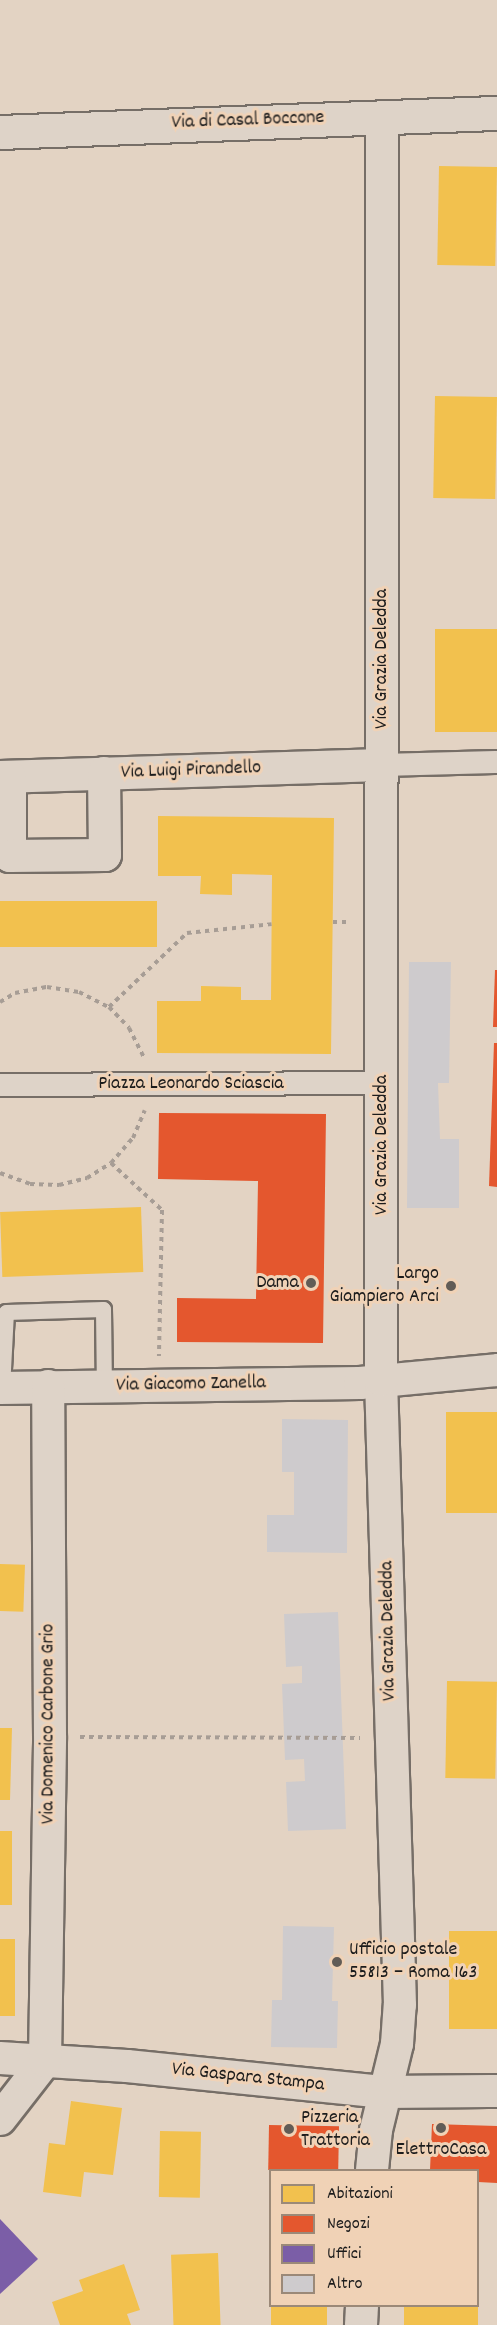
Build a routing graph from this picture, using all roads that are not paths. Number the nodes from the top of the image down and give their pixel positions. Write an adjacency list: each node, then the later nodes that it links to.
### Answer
1 (497, 112): 2 (street, Via di Casal Boccone)
2 (381, 117): 3 (street, Via di Casal Boccone); 5 (street, Via Grazia Deledda)
3 (0, 132)
4 (497, 762): 5 (street)
5 (382, 765): 6 (street, Via Luigi Pirandello); 8 (street, Via Grazia Deledda)
6 (104, 773): 7 (street, Via Luigi Pirandello); 7 (street)
7 (5, 777)
8 (383, 1083): 9 (street, Piazza Leonardo Sciascia); 11 (street, Via Grazia Deledda)
9 (0, 1085)
10 (497, 1370): 11 (street)
11 (381, 1380): 13 (street, Via Giacomo Zanella); 18 (street, Via Grazia Deledda)
12 (48, 1386): 13 (street, Via Giacomo Zanella); 14 (street, Via Giacomo Zanella); 16 (street, Via Domenico Carbone Grio)
13 (104, 1386): 14 (lane)
14 (1, 1388)
15 (0, 2058): 16 (street, Via Gaspara Stampa)
16 (45, 2061): 18 (street, Via Gaspara Stampa); 19 (street)
17 (497, 2091): 18 (street, Via Gaspara Stampa)
18 (385, 2092): 20 (street, Via Grazia Deledda)
19 (0, 2119)
20 (372, 2169)
21 (362, 2307): 22 (street)
22 (361, 2325)

